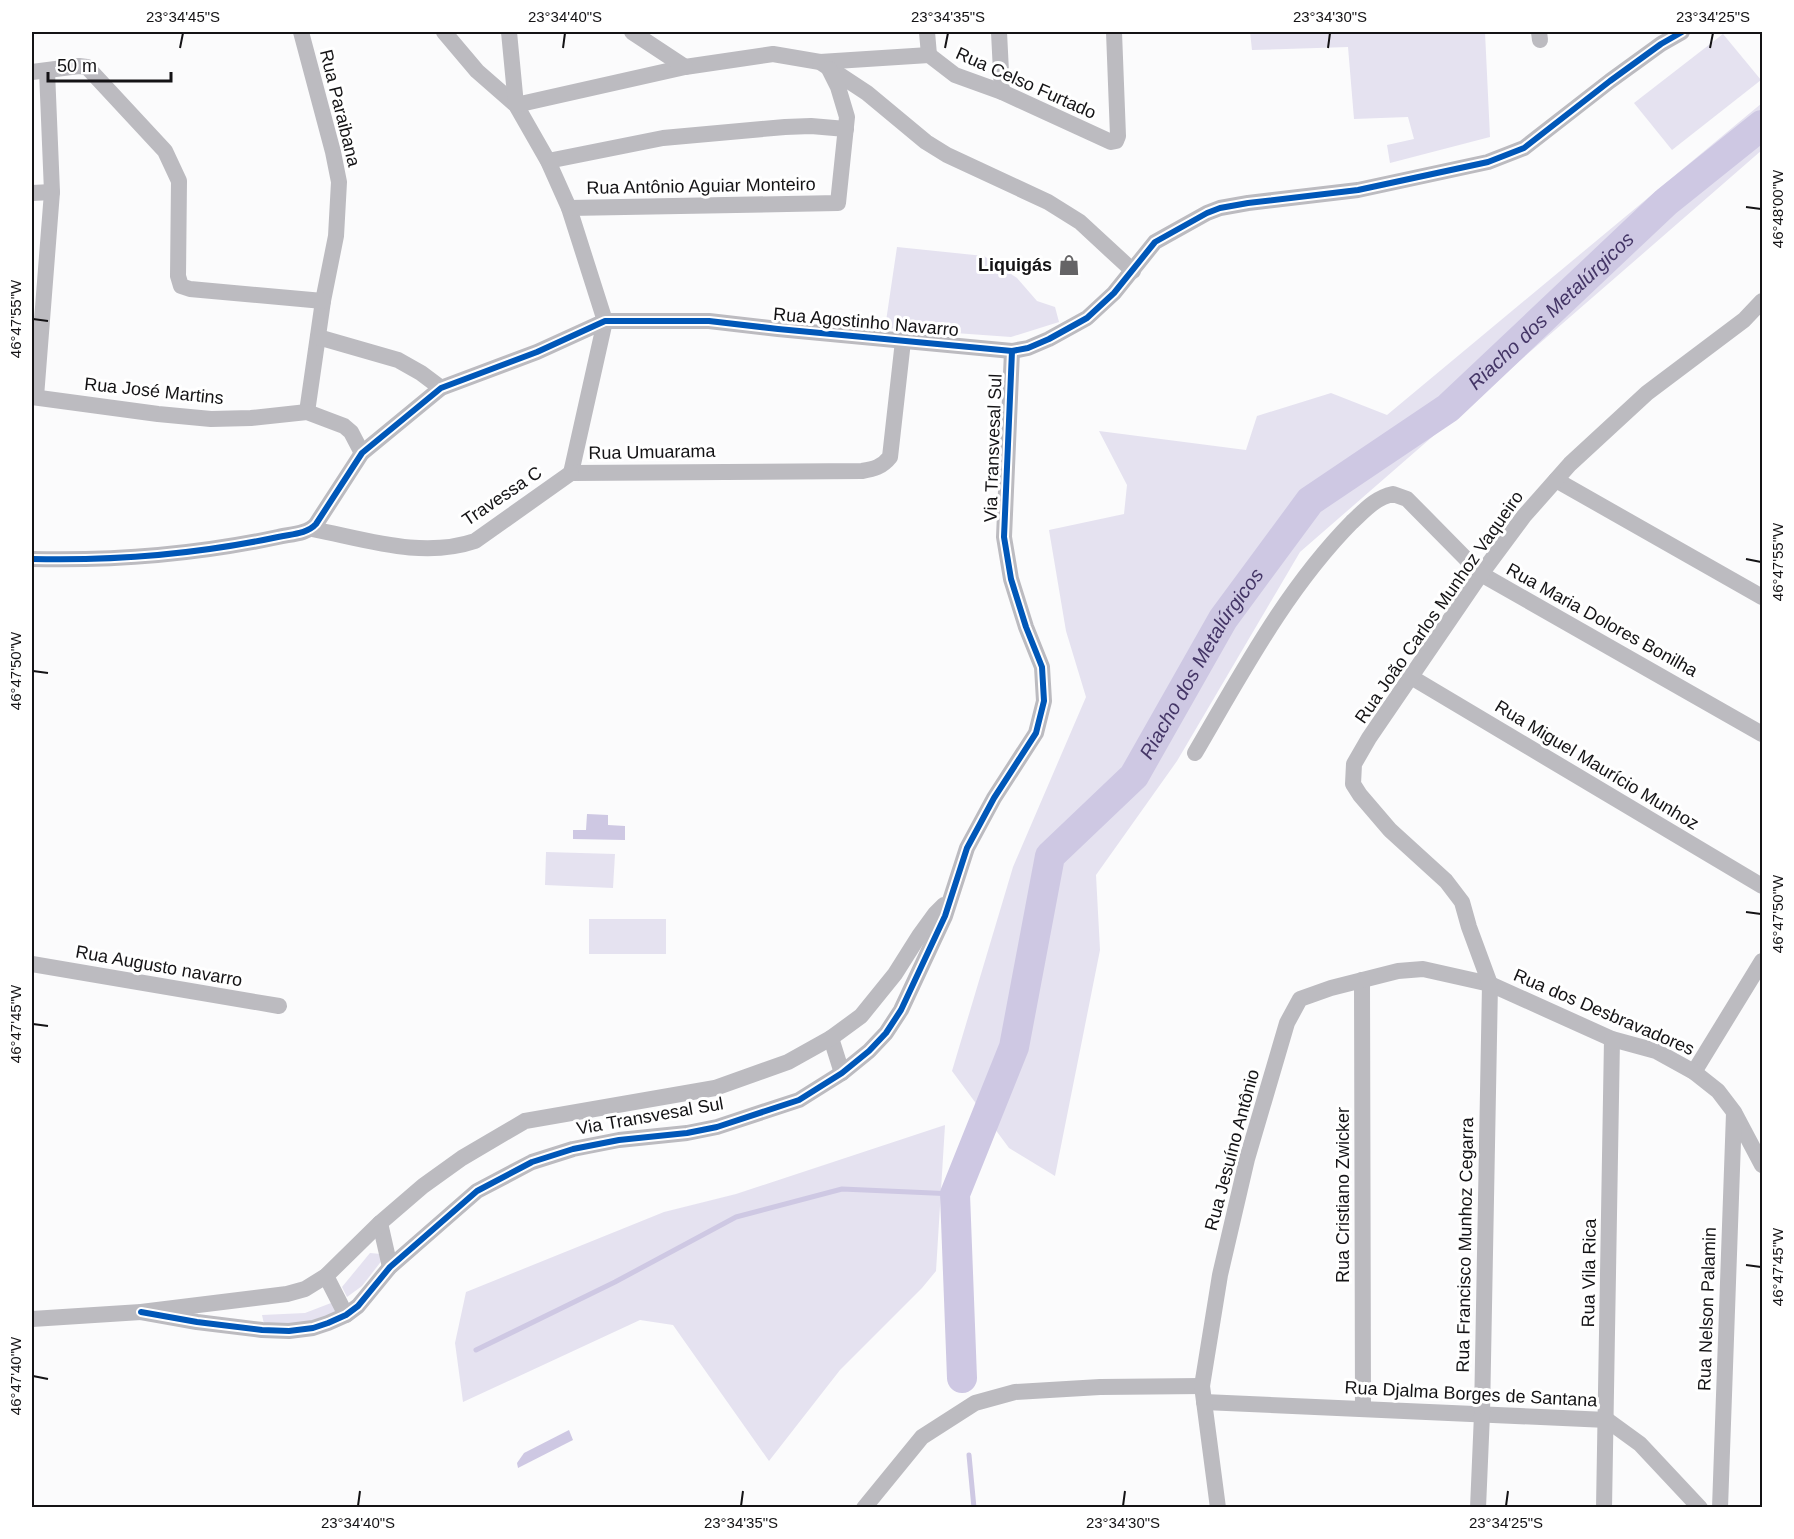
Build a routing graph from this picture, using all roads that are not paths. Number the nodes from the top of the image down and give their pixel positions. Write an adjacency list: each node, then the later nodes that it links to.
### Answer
1 (301, 32): 21 (street, Rua Paraibana)
2 (444, 32): 14 (street)
3 (509, 32): 14 (street)
4 (632, 32): 11 (street)
5 (927, 32): 9 (street)
6 (999, 32): 13 (street)
7 (1114, 32): 13 (street, Rua Celso Furtado)
8 (1682, 32): 20 (street, Rua Agostinho Navarro)
9 (929, 55): 10 (street, Rua Celso Furtado); 13 (street, Rua Celso Furtado)
10 (824, 65): 11 (street); 15 (street, Rua Antônio Aguiar Monteiro); 20 (street)
11 (685, 68): 14 (street)
12 (39, 71): 17 (street); 21 (street)
13 (1002, 92)
14 (516, 105): 16 (street)
15 (846, 129): 16 (street); 19 (street, Rua Antônio Aguiar Monteiro)
16 (548, 161): 19 (street)
17 (52, 192): 18 (street); 28 (street)
18 (32, 193)
19 (569, 208): 23 (street)
20 (1133, 271): 26 (street, Rua Agostinho Navarro)
21 (323, 301): 24 (street, Rua Paraibana)
22 (1761, 303): 32 (street, Rua João Carlos Munhoz Vaqueiro)
23 (605, 321): 25 (street, Rua Agostinho Navarro); 27 (street, Rua Agostinho Navarro); 31 (street, Rua Umuarama)
24 (318, 337): 27 (street); 29 (street, Rua Paraibana)
25 (903, 341): 26 (street, Rua Agostinho Navarro); 31 (street, Rua Umuarama)
26 (1012, 351): 41 (street, Via Transvesal Sul)
27 (441, 388): 30 (street, Rua Agostinho Navarro)
28 (34, 397): 29 (street, Rua José Martins)
29 (307, 412): 30 (street, Rua José Martins)
30 (362, 453): 33 (street, Rua Agostinho Navarro)
31 (571, 473): 33 (street, Travessa C)
32 (1556, 480): 35 (street, Rua João Carlos Munhoz Vaqueiro); 36 (street)
33 (312, 529): 34 (street)
34 (32, 559)
35 (1481, 574): 37 (street, Rua João Carlos Munhoz Vaqueiro); 38 (street, Rua Maria Dolores Bonilha); 39 (street, Rua Maria Dolores Bonilha)
36 (1762, 597)
37 (1411, 677): 40 (street, Rua Miguel Maurício Munhoz); 45 (street, Rua João Carlos Munhoz Vaqueiro)
38 (1762, 734)
39 (1195, 753)
40 (1762, 886)
41 (950, 899): 47 (street, Via Transvesal Sul); 50 (street, Via Transvesal Sul)
42 (1762, 962): 49 (street)
43 (32, 963): 46 (street, Rua Augusto navarro)
44 (1362, 980): 45 (street, Rua Jesuíno Antônio); 59 (street, Rua Jesuíno Antônio); 60 (street, Rua Cristiano Zwicker)
45 (1490, 984): 48 (street, Rua dos Desbravadores); 61 (street, Rua Francisco Munhoz Cegarra)
46 (279, 1006)
47 (831, 1038): 50 (street); 53 (street, Via Transvesal Sul)
48 (1612, 1039): 49 (street, Rua dos Desbravadores); 62 (street, Rua Vila Rica)
49 (1694, 1072): 51 (street, Rua dos Desbravadores)
50 (842, 1073): 54 (street, Via Transvesal Sul)
51 (1734, 1112): 52 (street, Rua dos Desbravadores); 68 (street, Rua Nelson Palamin)
52 (1762, 1165)
53 (380, 1223): 54 (street); 55 (street, Via Transvesal Sul)
54 (390, 1267): 57 (street, Via Transvesal Sul)
55 (326, 1276): 56 (street, Via Transvesal Sul); 57 (street)
56 (141, 1312): 57 (street, Via Transvesal Sul); 58 (street, Via Transvesal Sul)
57 (346, 1315)
58 (32, 1319)
59 (1203, 1394): 60 (street, Rua Djalma Borges de Santana); 63 (street, Rua Jesuíno Antônio); 64 (street, Rua Djalma Borges de Santana)
60 (1362, 1409): 61 (street, Rua Djalma Borges de Santana)
61 (1482, 1414): 62 (street, Rua Djalma Borges de Santana); 65 (street, Rua Francisco Munhoz Cegarra)
62 (1607, 1420): 66 (street, Rua Vila Rica); 67 (street, Rua Djalma Borges de Santana)
63 (1221, 1506)
64 (864, 1508)
65 (1478, 1508)
66 (1604, 1508)
67 (1700, 1508)
68 (1720, 1508)

